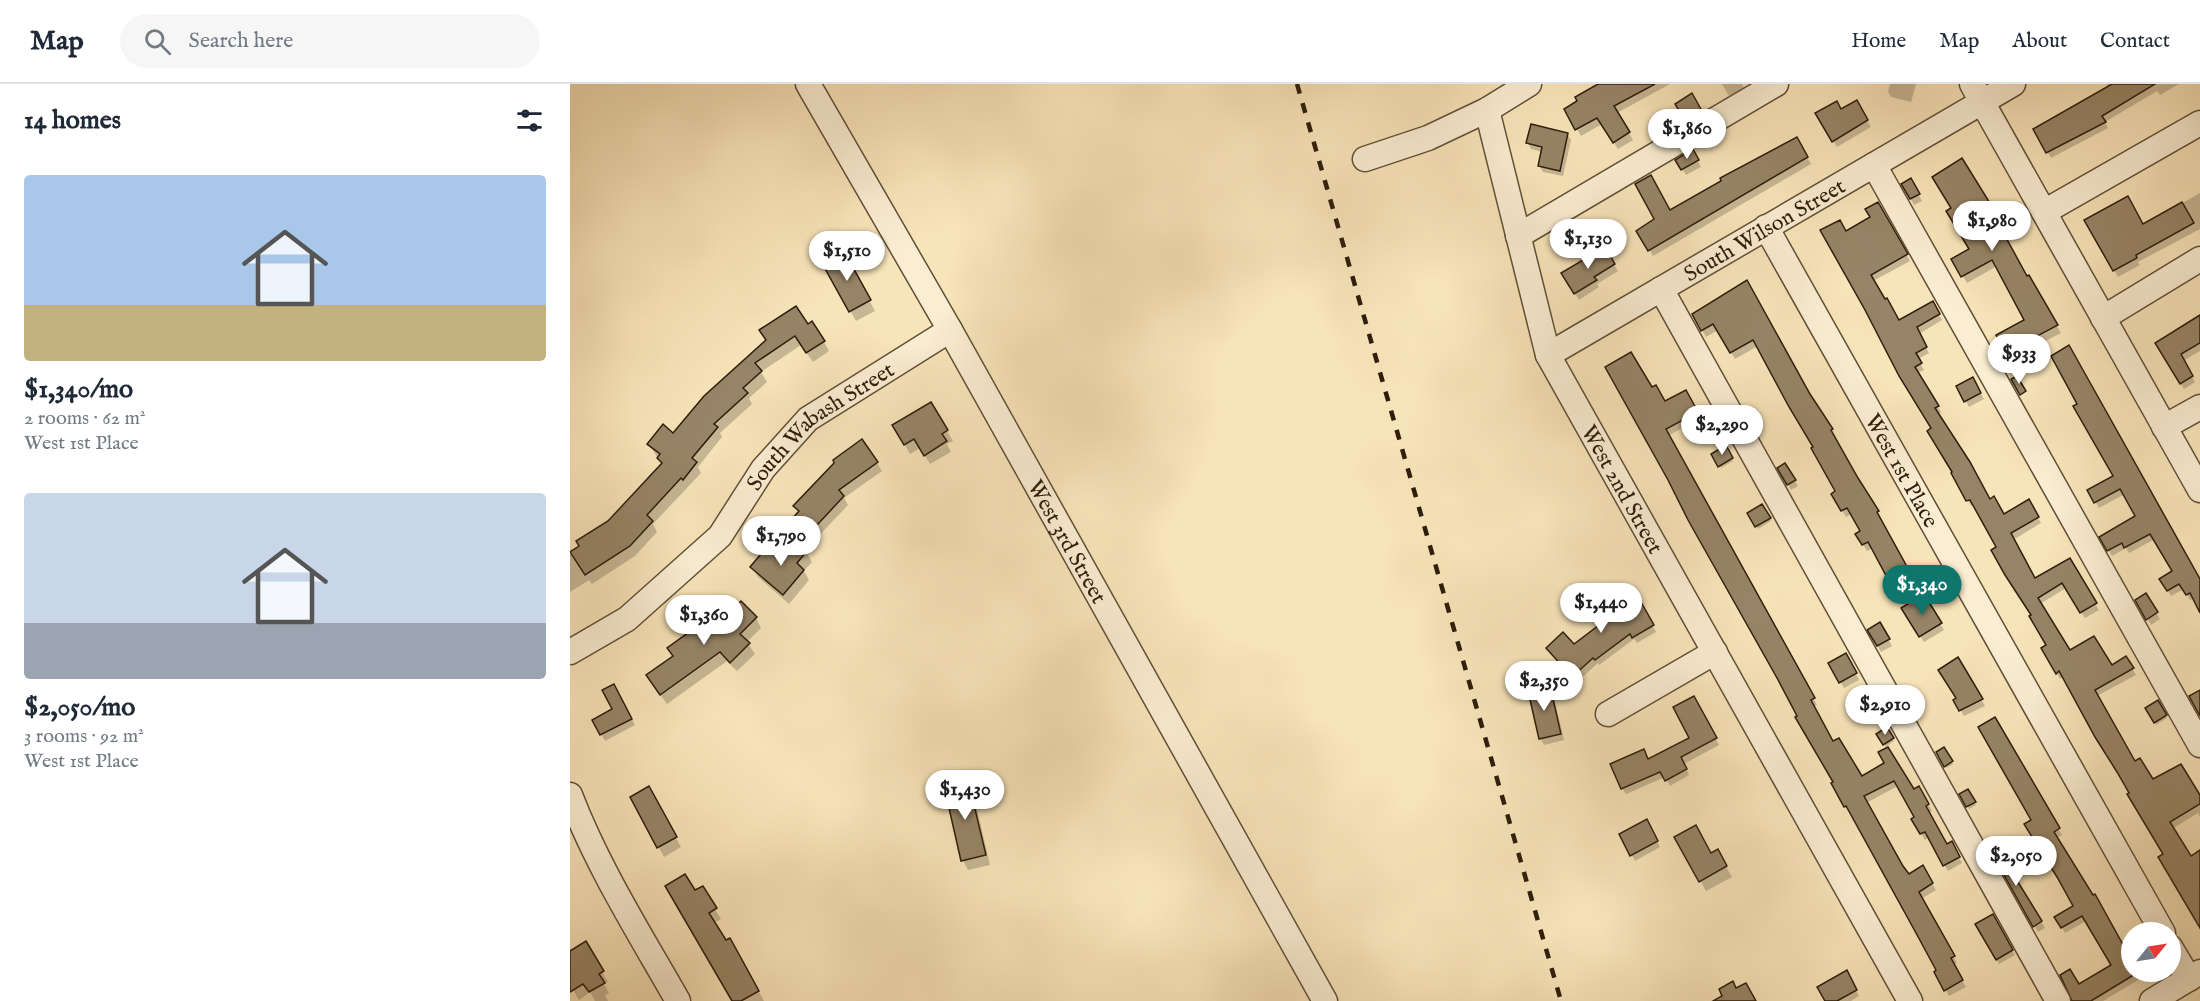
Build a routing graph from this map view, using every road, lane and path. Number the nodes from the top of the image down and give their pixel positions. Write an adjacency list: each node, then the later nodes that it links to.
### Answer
1 (808, 84): 16 (street, West 3rd Street)
2 (1529, 84): 6 (street)
3 (1776, 84): 12 (street)
4 (2013, 84): 5 (street, South Wilson Street)
5 (1977, 93): 9 (street, South Wilson Street); 10 (street)
6 (1487, 110): 8 (street); 12 (street, West 2nd Street)
7 (2200, 123): 10 (street)
8 (1365, 159)
9 (1874, 165): 11 (street, South Wilson Street); 24 (street)
10 (2044, 212): 15 (street)
11 (1766, 227): 14 (street, South Wilson Street); 26 (street, West 1st Place)
12 (1518, 236): 17 (street, West 2nd Street)
13 (2200, 259): 15 (street)
14 (1661, 289): 17 (street, South Wilson Street); 32 (street)
15 (2103, 318): 19 (street)
16 (951, 330): 21 (street, South Wabash Street); 30 (street, West 3rd Street)
17 (1548, 355): 22 (street, West 2nd Street)
18 (2200, 408): 19 (street)
19 (2164, 427): 20 (street)
20 (2200, 490)
21 (570, 652)
22 (1715, 652): 23 (street); 31 (street, West 2nd Street)
23 (1608, 714)
24 (2200, 745)
25 (570, 795): 29 (street)
26 (2157, 922)
27 (2181, 960): 28 (street)
28 (2194, 976): 33 (street)
29 (678, 1001)
30 (1325, 1001)
31 (1910, 1001)
32 (2058, 1001)
33 (2152, 1001)

